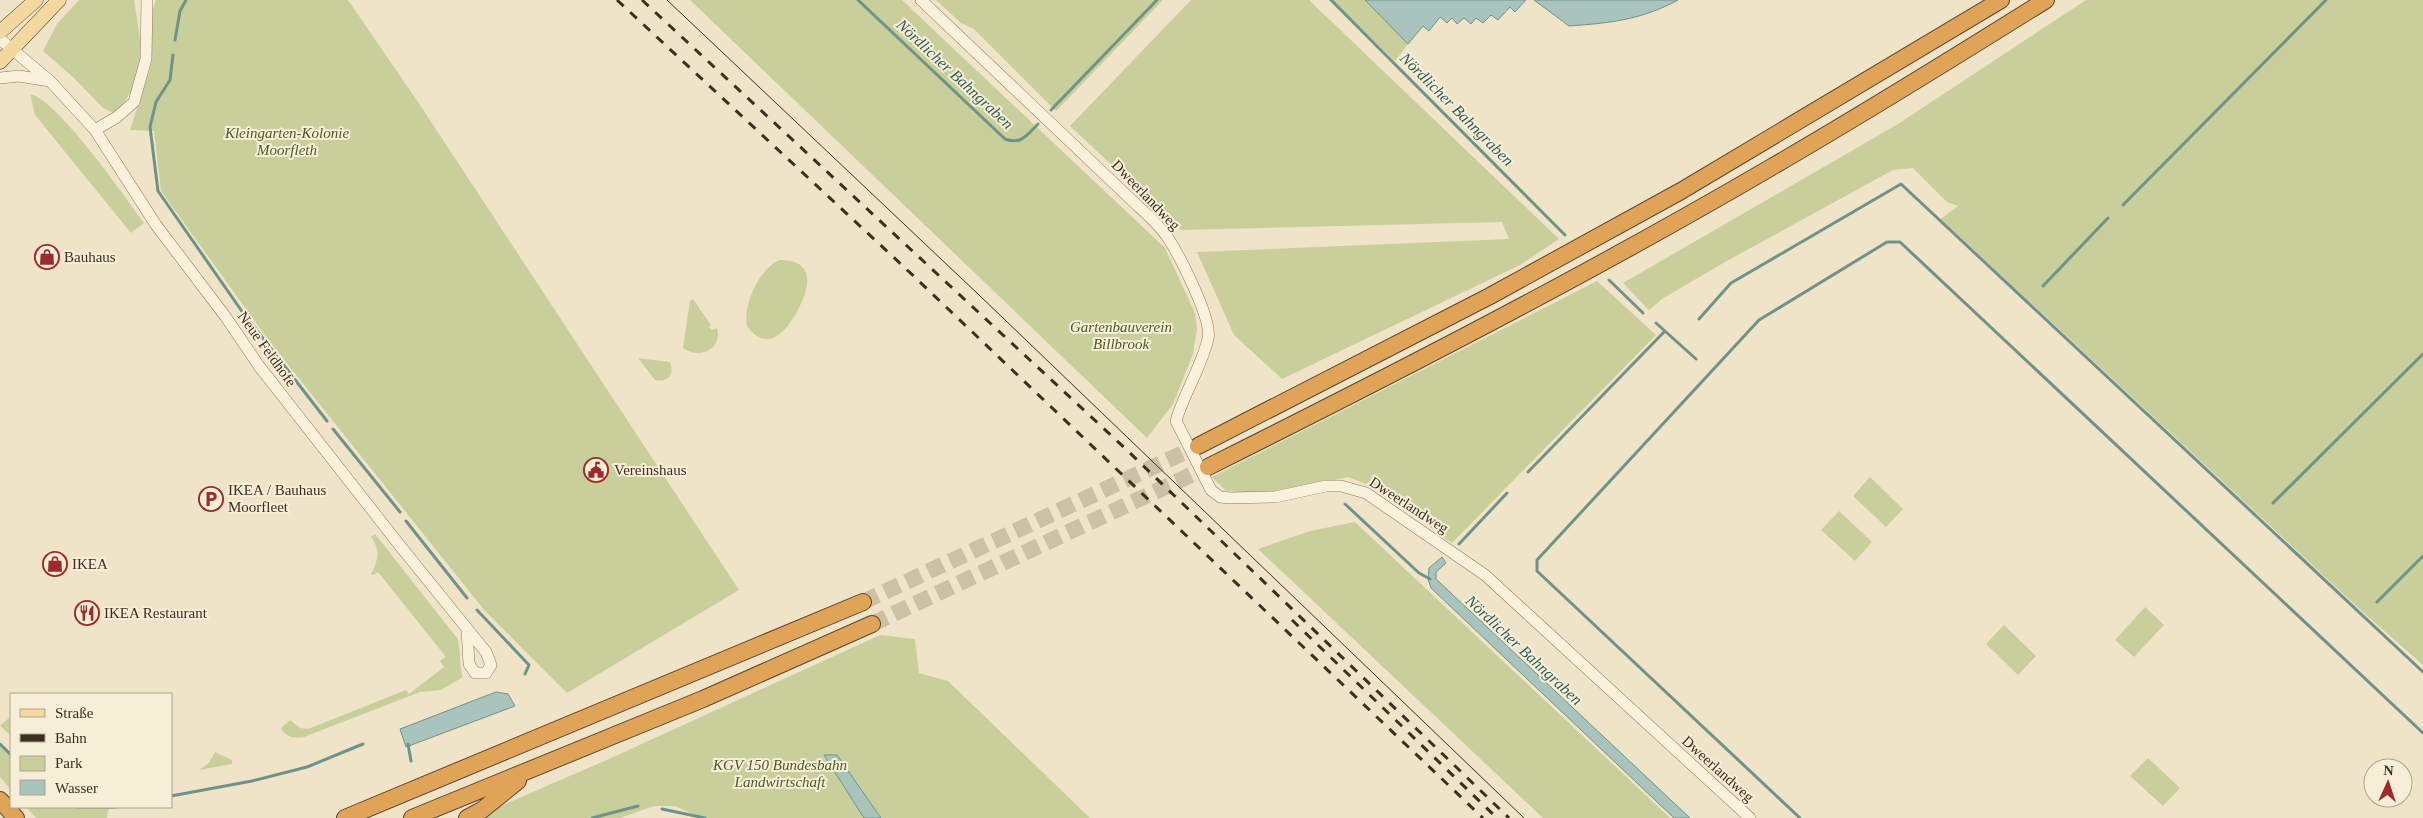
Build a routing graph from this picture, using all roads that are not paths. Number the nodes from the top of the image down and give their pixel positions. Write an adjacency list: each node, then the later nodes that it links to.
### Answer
1 (36, 0): 7 (main road)
2 (59, 0): 9 (main road)
3 (147, 0): 13 (street)
4 (921, 0): 25 (street, Dweerlandweg)
5 (2001, 0): 14 (highway)
6 (2046, 0): 15 (highway)
7 (0, 32)
8 (0, 39): 9 (street, Neue Feldhofe)
9 (13, 49): 10 (main road); 12 (street, Neue Feldhofe)
10 (0, 62)
11 (0, 78): 12 (street)
12 (50, 81): 13 (street, Neue Feldhofe)
13 (95, 130): 18 (street, Neue Feldhofe)
14 (1198, 446)
15 (1208, 467)
16 (863, 602): 22 (highway)
17 (872, 624): 19 (highway)
18 (467, 629)
19 (533, 769): 23 (highway); 24 (highway)
20 (0, 800): 21 (highway)
21 (16, 818)
22 (344, 818)
23 (412, 818)
24 (468, 818)
25 (1750, 818)

